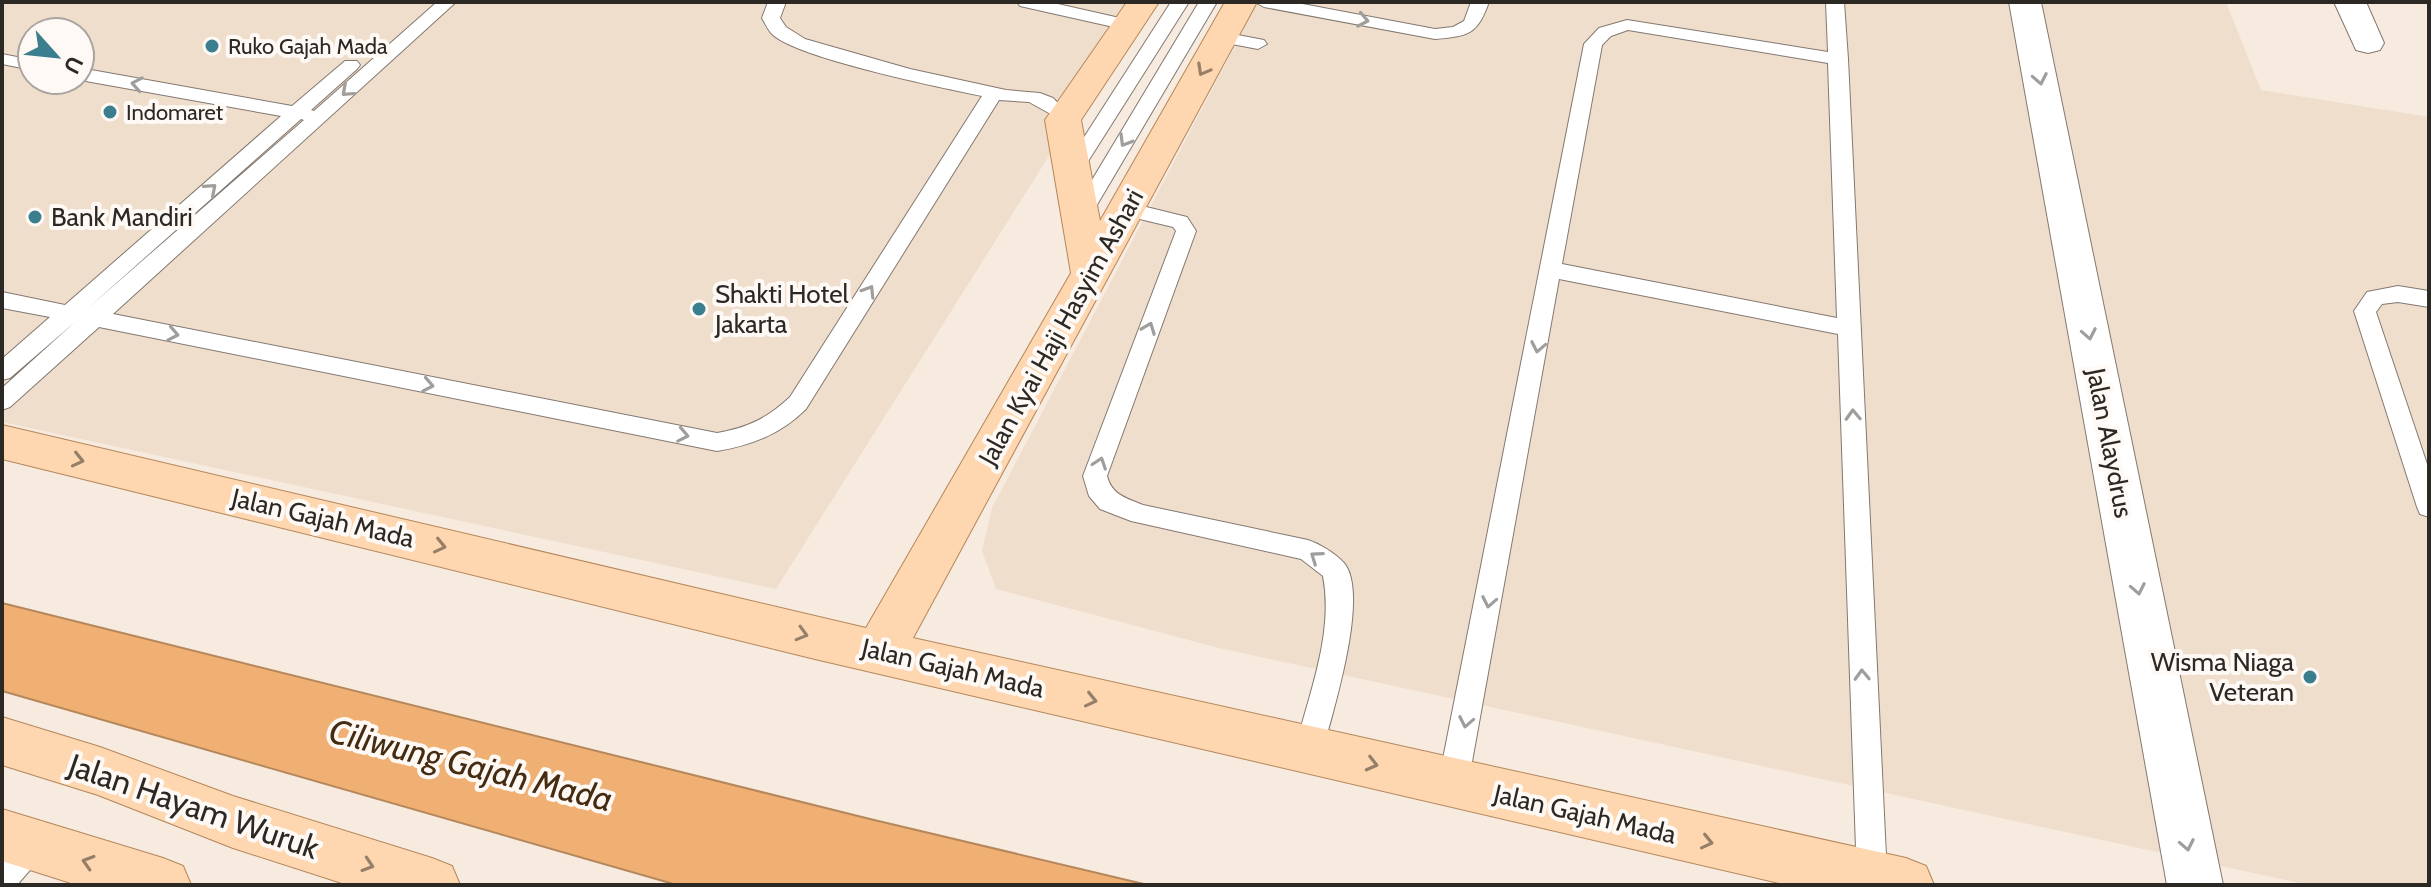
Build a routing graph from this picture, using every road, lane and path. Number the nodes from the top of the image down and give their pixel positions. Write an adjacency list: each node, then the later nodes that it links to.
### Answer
1 (421, 2): 20 (lane)
2 (447, 2): 22 (lane, one-way to 22)
3 (777, 2): 19 (lane)
4 (1026, 2): 13 (lane)
5 (1180, 2): 23 (lane)
6 (1208, 2): 25 (lane, one-way to 25)
7 (1241, 2): 14 (main road, Jalan Kyai Haji Hasyim Ashari)
8 (1264, 2): 9 (lane, one-way to 9)
9 (1480, 2)
10 (1835, 2): 17 (lane)
11 (2025, 2): 45 (street, Jalan Alaydrus, one-way to 45)
12 (2350, 2): 15 (street)
13 (1135, 14): 21 (main road)
14 (1222, 37): 16 (lane); 24 (main road, Jalan Kyai Haji Hasyim Ashari, one-way to 24)
15 (2368, 43)
16 (1258, 44)
17 (1839, 59): 26 (lane); 32 (lane)
18 (96, 77): 20 (lane, one-way to 18)
19 (1000, 95): 21 (lane); 31 (lane, one-way to 19)
20 (297, 114): 22 (lane); 30 (lane, one-way to 20)
21 (1062, 115): 23 (main road)
22 (318, 117): 31 (lane)
23 (1073, 170): 25 (main road)
24 (1126, 209): 27 (main road, Jalan Kyai Haji Hasyim Ashari); 39 (lane, one-way to 24)
25 (1081, 215): 27 (main road)
26 (1553, 270): 32 (lane); 40 (lane, one-way to 40)
27 (1091, 274): 37 (main road, Jalan Kyai Haji Hasyim Ashari)
28 (2429, 299): 36 (lane)
29 (2, 300): 30 (lane)
30 (68, 314): 31 (lane); 33 (lane)
31 (97, 319): 34 (lane)
32 (1851, 329): 42 (lane, one-way to 32)
33 (2, 372)
34 (2, 401)
35 (2, 442): 37 (main road, Jalan Gajah Mada, one-way to 37)
36 (2429, 507)
37 (879, 651): 39 (main road, Jalan Gajah Mada, one-way to 39)
38 (2, 741): 44 (main road, Jalan Hayam Wuruk, one-way to 44)
39 (1309, 749): 40 (main road, Jalan Gajah Mada, one-way to 40)
40 (1453, 784): 42 (main road, Jalan Gajah Mada, one-way to 42)
41 (12, 853): 43 (main road, one-way to 41)
42 (1889, 881)
43 (163, 885)
44 (432, 885)
45 (2195, 885)

